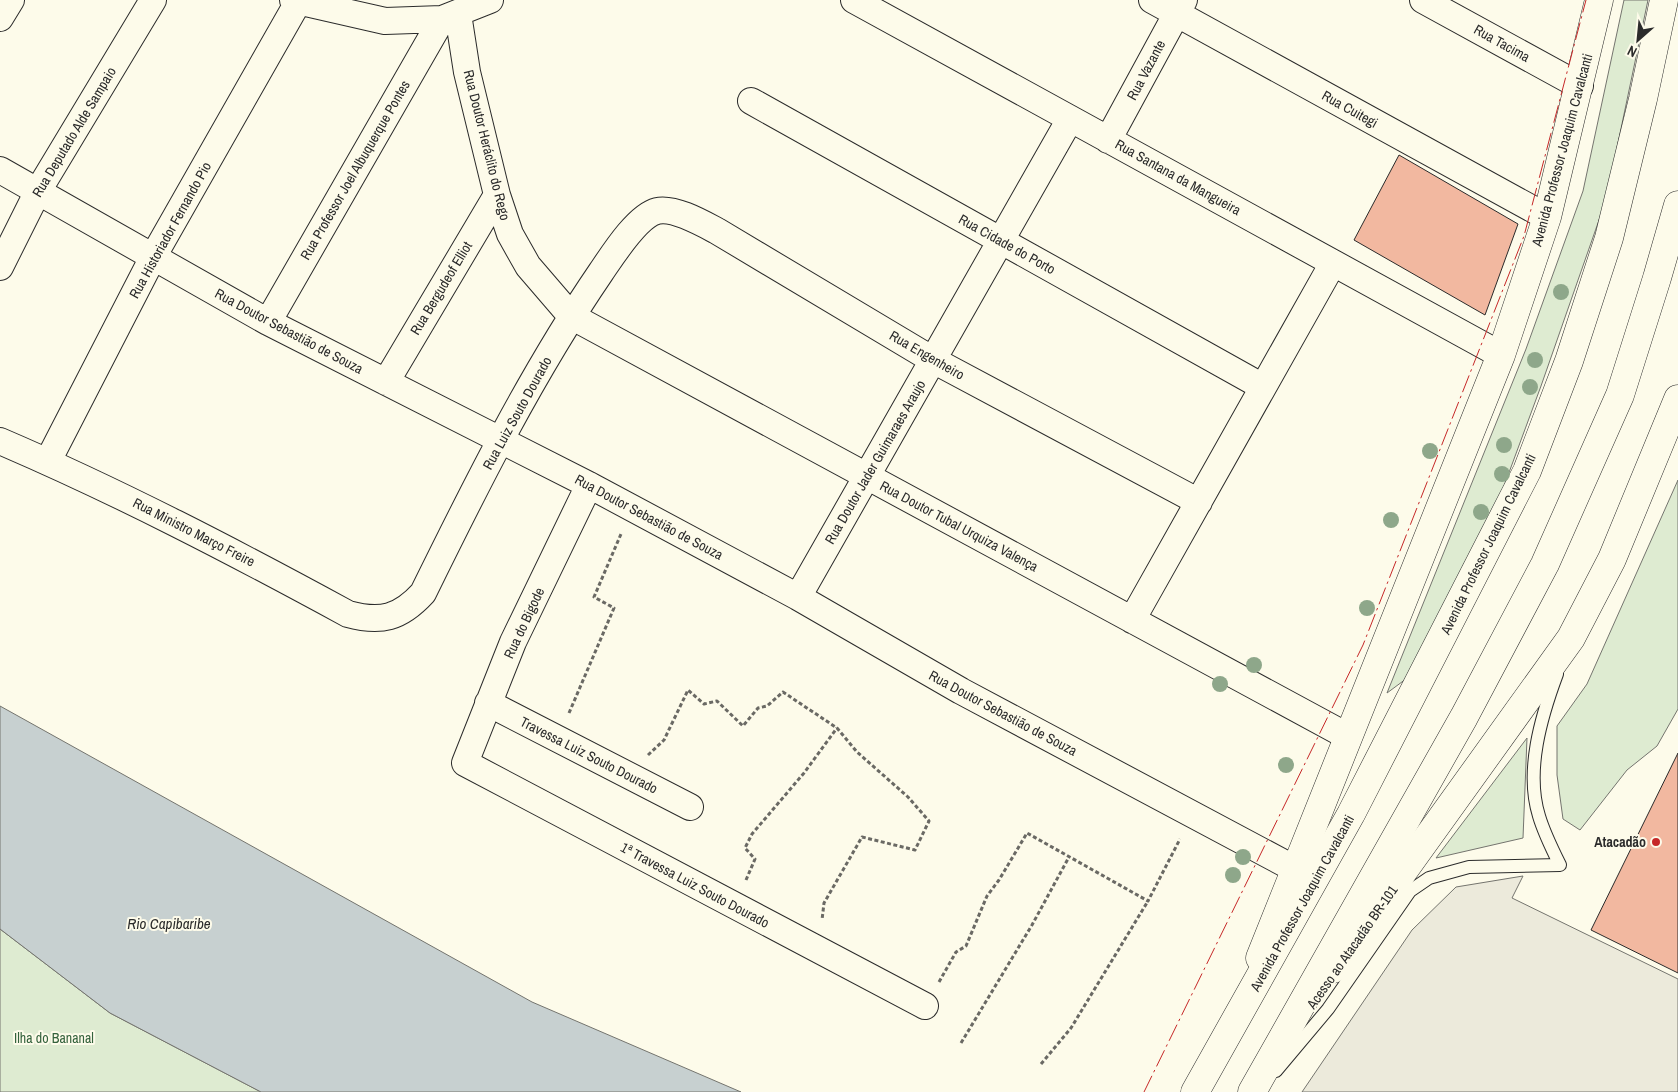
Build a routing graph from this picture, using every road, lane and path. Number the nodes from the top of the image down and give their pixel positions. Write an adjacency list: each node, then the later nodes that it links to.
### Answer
1 (11, 0): 12 (street)
2 (152, 0): 18 (street, Rua Deputado Alde Sampaio)
3 (490, 0): 11 (street)
4 (854, 0): 15 (street, Rua Santana da Mangueira)
5 (1152, 0): 10 (street, Rua Cuitegi)
6 (1423, 0): 13 (street, Rua Tacima)
7 (1599, 0): 13 (main road, Avenida Professor Joaquim Cavalcanti)
8 (1664, 0): 60 (main road, Avenida Professor Joaquim Cavalcanti)
9 (295, 1): 11 (street); 24 (street, Rua Historiador Fernando Pio)
10 (1180, 7): 16 (street, Rua Vazante); 22 (street, Rua Cuitegi)
11 (450, 16): 19 (street, Rua Doutor Heráclito do Rego); 28 (street, Rua Professor Joel Albuquerque Pontes)
12 (0, 18)
13 (1580, 86): 22 (main road, Avenida Professor Joaquim Cavalcanti)
14 (752, 101): 23 (street, Rua Cidade do Porto)
15 (1070, 119): 16 (street, Rua Santana da Mangueira); 23 (street, Rua Doutor Jader Guimaraes Araujo)
16 (1108, 140): 25 (street, Rua Santana da Mangueira)
17 (0, 170): 18 (street, Rua Doutor Sebastião de Souza)
18 (38, 191): 24 (street, Rua Doutor Sebastião de Souza); 26 (street, Rua Deputado Alde Sampaio)
19 (497, 195): 27 (street, Rua Doutor Heráclito do Rego); 31 (street, Rua Bergudeof Elliot)
20 (1678, 205): 61 (main road)
21 (657, 211): 27 (street, Rua Luiz Souto Dourado); 30 (street, Rua Engenheiro)
22 (1547, 217): 29 (main road, Avenida Professor Joaquim Cavalcanti)
23 (1001, 240): 30 (street, Rua Doutor Jader Guimaraes Araujo); 32 (street, Rua Cidade do Porto)
24 (153, 256): 28 (street, Rua Doutor Sebastião de Souza); 36 (street, Rua Historiador Fernando Pio)
25 (1333, 263): 29 (street, Rua Santana da Mangueira); 32 (street)
26 (0, 267)
27 (572, 316): 34 (street, Rua Luiz Souto Dourado); 37 (street, Rua Doutor Tubal Urquiza Valença)
28 (268, 322): 31 (street, Rua Doutor Sebastião de Souza)
29 (1501, 355): 48 (main road, Avenida Professor Joaquim Cavalcanti)
30 (933, 360): 37 (street, Rua Doutor Jader Guimaraes Araujo); 39 (street, Rua Engenheiro)
31 (386, 382): 34 (street, Rua Doutor Sebastião de Souza)
32 (1263, 387): 39 (street)
33 (1678, 399): 44 (main road)
34 (500, 439): 38 (street, Rua Doutor Sebastião de Souza); 42 (street, Rua Luiz Souto Dourado)
35 (0, 441): 36 (street, Rua Ministro Março Freire)
36 (48, 461): 42 (street, Rua Ministro Março Freire)
37 (867, 476): 41 (street, Rua Doutor Jader Guimaraes Araujo); 43 (street, Rua Doutor Tubal Urquiza Valença)
38 (589, 485): 40 (street, Rua Doutor Sebastião de Souza); 45 (street, Rua do Bigode)
39 (1199, 502): 43 (street)
40 (633, 508): 41 (street, Rua Doutor Sebastião de Souza); 46 (path)
41 (798, 597): 52 (street, Rua Doutor Sebastião de Souza)
42 (387, 618)
43 (1132, 620): 48 (street, Rua Doutor Tubal Urquiza Valença)
44 (1571, 638): 61 (main road); 66 (lane, Acesso ao Atacadão BR-101)
45 (488, 703): 50 (street, Rua do Bigode); 51 (street, Travessa Luiz Souto Dourado)
46 (569, 714)
47 (837, 728): 49 (path); 55 (path); 57 (path)
48 (1348, 736): 54 (main road, Avenida Professor Joaquim Cavalcanti)
49 (644, 760)
50 (465, 764): 59 (street, 1ª Travessa Luiz Souto Dourado)
51 (690, 807)
52 (1194, 814): 54 (street, Rua Doutor Sebastião de Souza); 56 (path)
53 (1069, 857): 56 (path); 58 (path); 62 (path)
54 (1295, 869): 60 (main road, Avenida Professor Joaquim Cavalcanti)
55 (745, 881)
56 (1148, 901): 63 (path)
57 (821, 924)
58 (930, 979)
59 (925, 1006)
60 (1235, 1025): 64 (main road, Avenida Professor Joaquim Cavalcanti)
61 (1288, 1031): 65 (main road)
62 (961, 1043)
63 (1041, 1064)
64 (1195, 1092)
65 (1252, 1092)
66 (1259, 1092)

